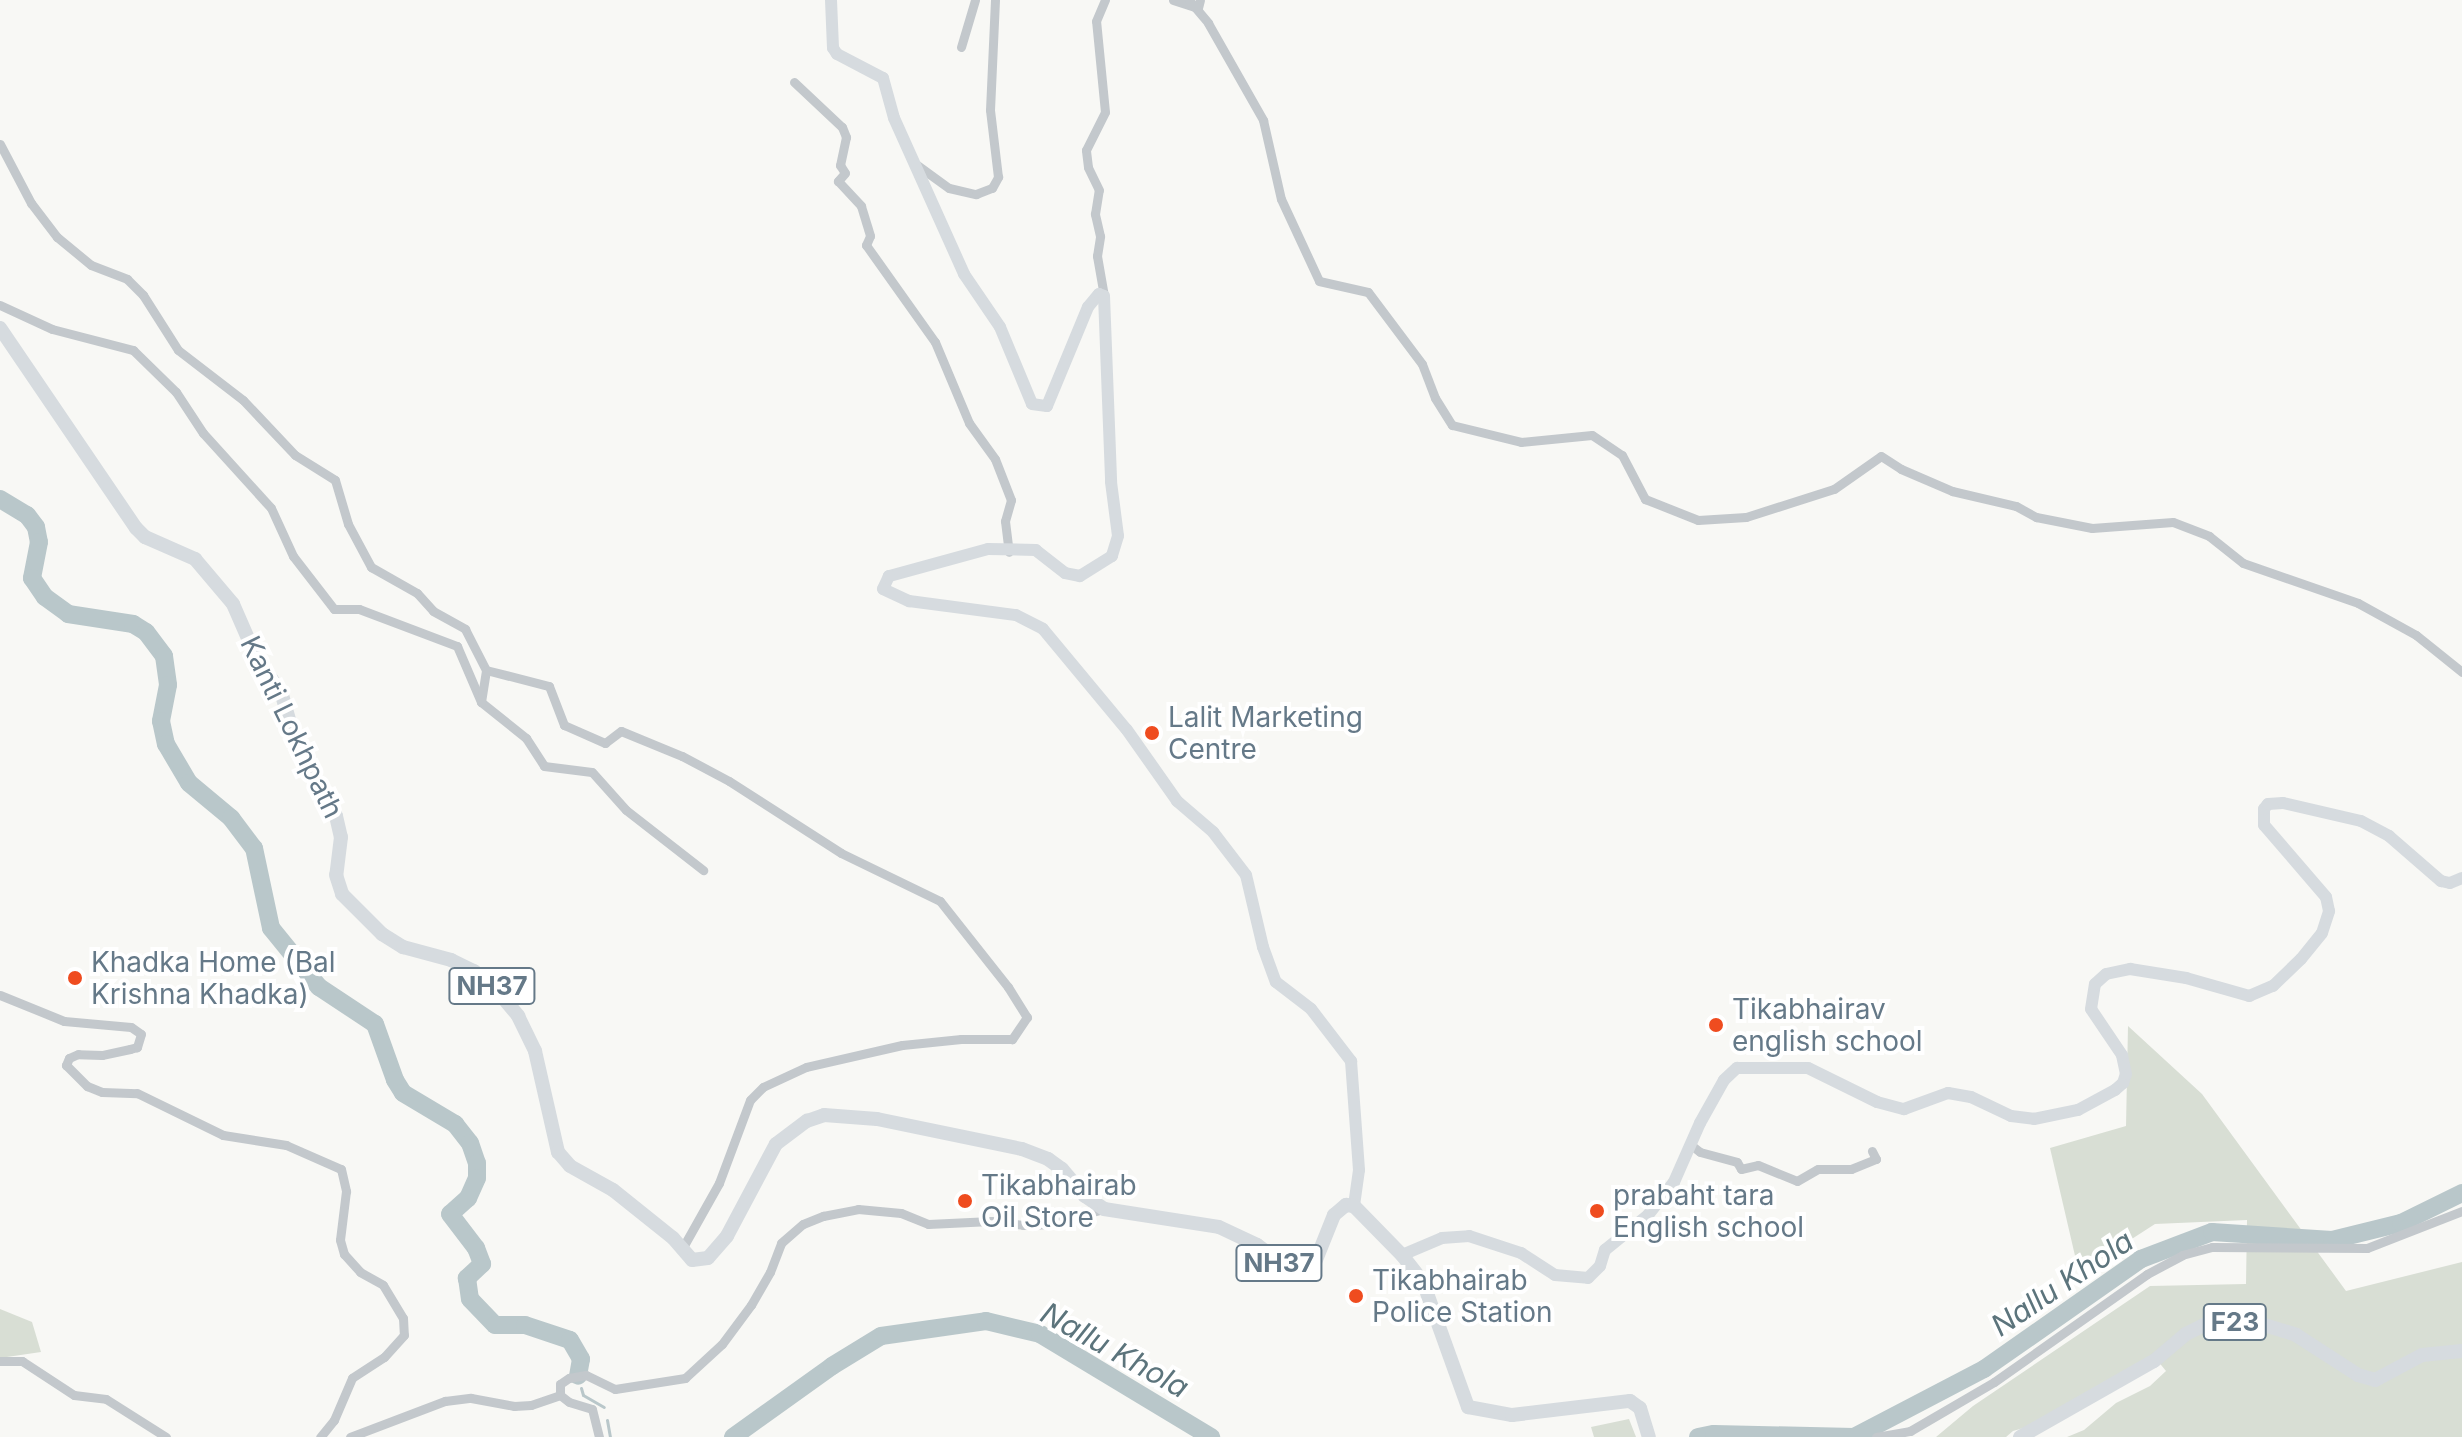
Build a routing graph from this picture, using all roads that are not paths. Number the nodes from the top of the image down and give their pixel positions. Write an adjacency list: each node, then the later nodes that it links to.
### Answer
1 (831, 0): 11 (street)
2 (975, 0): 8 (street)
3 (995, 0): 11 (street)
4 (1105, 0): 12 (street)
5 (1173, 0): 7 (street)
6 (1189, 0): 7 (street)
7 (1199, 4): 17 (street)
8 (961, 47)
9 (794, 82): 15 (street)
10 (0, 144): 16 (street)
11 (917, 165): 12 (street)
12 (1104, 296): 15 (street)
13 (0, 305): 18 (street)
14 (0, 328): 27 (main road, Kanti Lokhpath / NH37)
15 (1009, 552): 24 (street)
16 (486, 670): 18 (street); 27 (street)
17 (2462, 672)
18 (481, 702): 19 (street)
19 (703, 870)
20 (2462, 878): 22 (street)
21 (0, 995): 34 (street)
22 (1691, 1145): 23 (street); 28 (street)
23 (1872, 1151)
24 (1354, 1206): 25 (main road, NH37); 28 (main road)
25 (1104, 1209): 27 (main road); 32 (street)
26 (2462, 1211): 38 (street)
27 (682, 1249)
28 (1402, 1255): 37 (main road)
29 (2462, 1351): 39 (main road, F23)
30 (3, 1360): 31 (street); 33 (street)
31 (0, 1370)
32 (560, 1395): 35 (street); 36 (street)
33 (166, 1437)
34 (320, 1437)
35 (350, 1437)
36 (599, 1437)
37 (1649, 1437)
38 (1876, 1437)
39 (2020, 1437)

